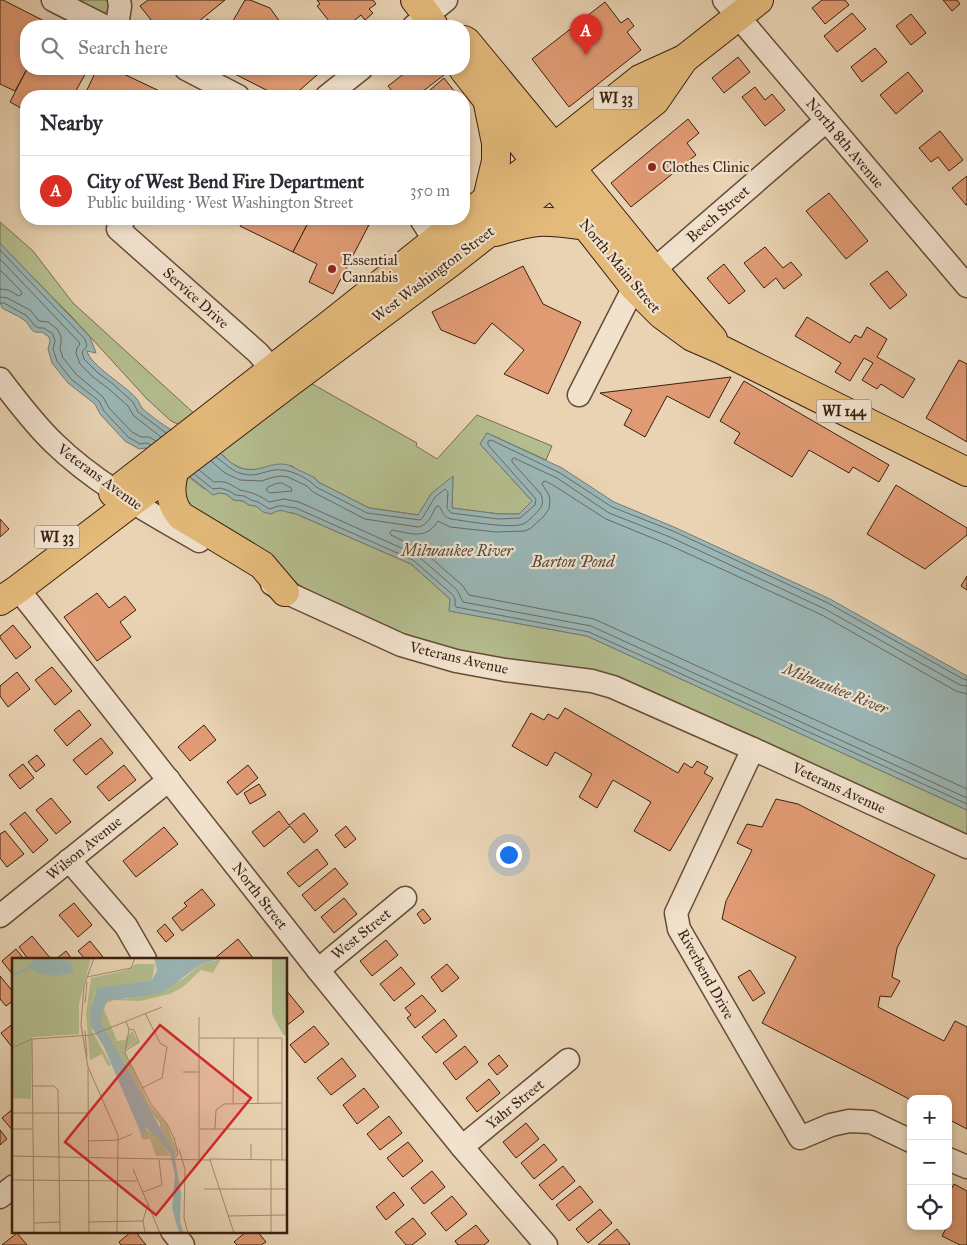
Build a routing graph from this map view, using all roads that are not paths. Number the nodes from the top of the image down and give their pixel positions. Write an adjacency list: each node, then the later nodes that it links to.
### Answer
1 (53, 0): 5 (street)
2 (119, 0): 6 (street)
3 (759, 0): 4 (main road, West Washington Street / WI 33)
4 (731, 8): 8 (main road, West Washington Street / WI 33); 15 (street, North 8th Avenue)
5 (92, 20)
6 (118, 20)
7 (470, 46): 16 (main road)
8 (684, 59): 16 (main road, West Washington Street / WI 33); 17 (main road, West Washington Street / WI 33)
9 (191, 75): 12 (street)
10 (353, 75): 13 (street)
11 (468, 75): 14 (main road)
12 (202, 88)
13 (334, 90)
14 (486, 98): 16 (main road); 18 (main road)
15 (826, 121): 25 (street, Beech Street); 26 (street, North 8th Avenue)
16 (545, 154): 17 (main road, North Main Street / WI 144); 18 (main road, West Washington Street / WI 33)
17 (562, 175): 22 (main road, North Main Street / WI 144); 24 (main road, West Washington Street / WI 33); 25 (main road, North Main Street / WI 144)
18 (487, 199): 19 (main road, West Washington Street / WI 33)
19 (470, 212)
20 (122, 225): 27 (street, Service Drive)
21 (443, 225): 23 (main road, West Washington Street / WI 33)
22 (586, 226): 24 (main road); 25 (main road, North Main Street / WI 144)
23 (428, 230): 27 (main road, West Washington Street / WI 33)
24 (484, 235): 30 (main road, West Washington Street / WI 33)
25 (644, 278): 29 (street); 32 (main road, North Main Street / WI 144)
26 (967, 286)
27 (272, 370): 30 (main road, West Washington Street / WI 33)
28 (0, 379): 33 (street, Veterans Avenue)
29 (579, 395)
30 (239, 408): 31 (main road, West Washington Street / WI 33)
31 (167, 471): 33 (main road, WI 33); 35 (main road)
32 (967, 472)
33 (123, 497): 34 (main road, WI 33); 35 (street, Veterans Avenue)
34 (6, 591): 37 (street, North Street)
35 (285, 592): 36 (street, Veterans Avenue)
36 (753, 749): 38 (street, Veterans Avenue); 45 (street, Riverbend Drive)
37 (169, 780): 39 (street, Wilson Avenue); 43 (street, North Street)
38 (967, 846)
39 (69, 860): 41 (street, Wilson Avenue); 42 (street)
40 (405, 898): 43 (street, West Street)
41 (0, 916)
42 (144, 958)
43 (318, 970): 46 (street, North Street)
44 (568, 1060): 46 (street, Yahr Street)
45 (909, 1140)
46 (462, 1147): 53 (street, North Street)
47 (952, 1161): 48 (street)
48 (967, 1168)
49 (12, 1188): 50 (street)
50 (0, 1197)
51 (173, 1232): 52 (street)
52 (183, 1245)
53 (546, 1245)

